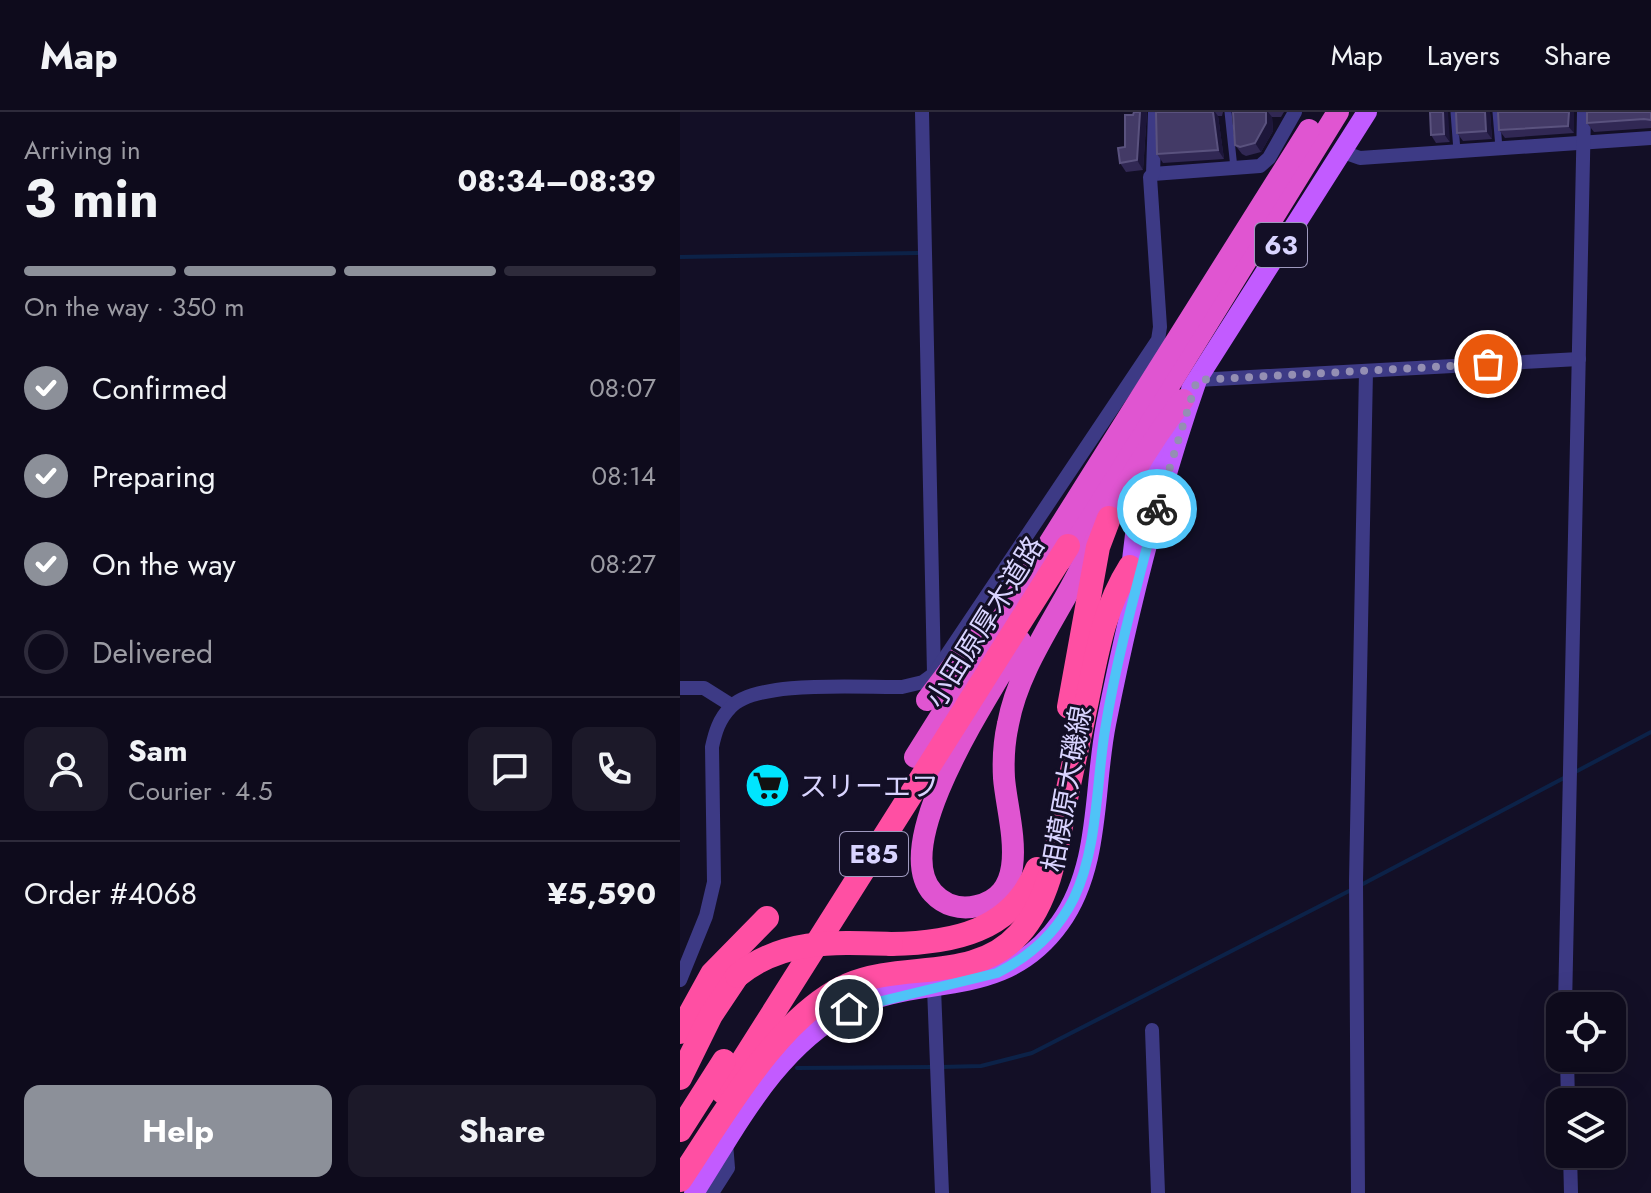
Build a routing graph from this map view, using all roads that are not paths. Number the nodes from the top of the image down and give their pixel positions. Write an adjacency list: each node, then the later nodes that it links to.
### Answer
1 (922, 112): 27 (street)
2 (1155, 112): 17 (street)
3 (1228, 112): 16 (lane)
4 (1295, 112): 16 (street)
5 (1320, 112): 24 (highway, 小田原厚木道路 / E85)
6 (1338, 112): 24 (highway, 小田原厚木道路 / E85)
7 (1367, 112): 15 (main road, 相模原大磯線 / 63)
8 (1454, 112): 14 (lane)
9 (1496, 112): 13 (lane)
10 (1584, 112): 12 (street)
11 (1651, 138): 12 (street)
12 (1583, 142): 13 (street); 18 (street)
13 (1499, 148): 14 (street)
14 (1457, 151): 15 (street)
15 (1343, 152): 20 (main road, 相模原大磯線 / 63)
16 (1234, 168): 17 (street)
17 (1153, 174): 27 (street)
18 (1579, 359): 19 (street); 35 (street)
19 (1366, 371): 20 (street); 48 (street)
20 (1197, 380): 21 (main road, 相模原大磯線 / 63); 22 (main road, 相模原大磯線 / 63)
21 (1183, 400): 23 (highway); 25 (main road, 相模原大磯線 / 63)
22 (1172, 452): 25 (main road, 63); 26 (main road, 相模原大磯線 / 63)
23 (1109, 518): 24 (highway); 38 (highway, bridge)
24 (1060, 542): 29 (highway); 31 (highway, 小田原厚木道路 / E85); 41 (highway, 小田原厚木道路 / E85)
25 (1130, 567): 26 (main road, 相模原大磯線 / 63); 43 (highway)
26 (1128, 617): 34 (main road, 相模原大磯線 / 63)
27 (934, 674): 30 (street)
28 (680, 688): 30 (street)
29 (927, 700)
30 (731, 705): 33 (street)
31 (915, 757): 39 (highway, 小田原厚木道路 / E85)
32 (767, 918): 37 (highway)
33 (680, 980)
34 (934, 988): 40 (main road, 相模原大磯線 / 63); 46 (street)
35 (1565, 992)
36 (1152, 1030): 47 (street)
37 (680, 1032)
38 (680, 1078)
39 (680, 1130)
40 (726, 1143): 44 (main road, 相模原大磯線 / 63); 45 (street)
41 (680, 1162)
42 (1570, 1168): 49 (street)
43 (680, 1180)
44 (694, 1193)
45 (712, 1193)
46 (942, 1193)
47 (1158, 1193)
48 (1358, 1193)
49 (1571, 1193)

